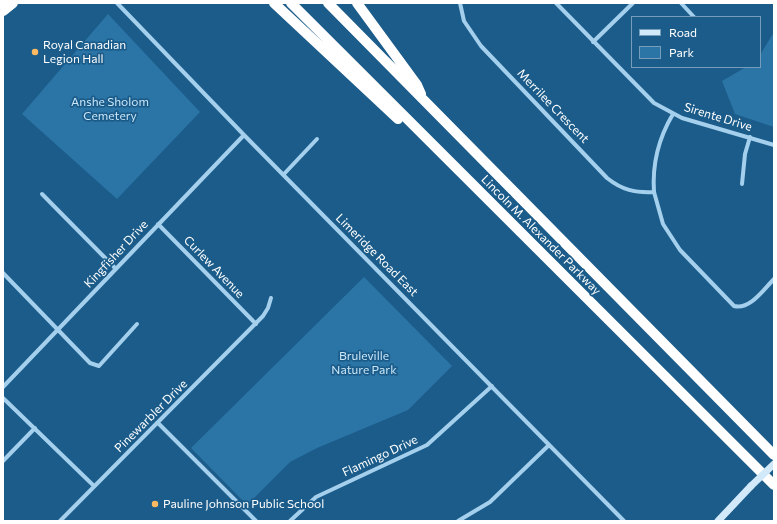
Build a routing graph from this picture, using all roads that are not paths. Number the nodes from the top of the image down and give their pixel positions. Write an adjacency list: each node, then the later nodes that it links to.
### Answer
1 (8, 3): 12 (main road)
2 (12, 3): 12 (highway)
3 (117, 3): 17 (street, Limeridge Road East)
4 (274, 3): 21 (highway)
5 (291, 3): 21 (highway, Lincoln M. Alexander Parkway)
6 (328, 3): 15 (highway, Lincoln M. Alexander Parkway)
7 (357, 3): 15 (highway)
8 (460, 3): 24 (street, Merrilee Crescent)
9 (556, 3): 14 (street, Sirente Drive)
10 (633, 3): 14 (street)
11 (681, 3): 13 (street)
12 (3, 10)
13 (693, 16)
14 (593, 42): 16 (street, Sirente Drive)
15 (427, 105): 40 (highway, Lincoln M. Alexander Parkway)
16 (673, 114): 18 (street, Sirente Drive); 24 (street)
17 (244, 135): 22 (street, Limeridge Road East); 26 (street, Kingfisher Drive)
18 (750, 137): 20 (street, Sirente Drive); 23 (street)
19 (317, 139): 22 (street)
20 (774, 145)
21 (448, 161): 43 (highway, Lincoln M. Alexander Parkway)
22 (284, 174): 34 (street, Limeridge Road East)
23 (742, 184)
24 (654, 192): 29 (street)
25 (42, 194): 27 (street)
26 (158, 224): 27 (street, Kingfisher Drive); 32 (street, Curlew Avenue)
27 (116, 269): 33 (street, Kingfisher Drive)
28 (3, 273): 33 (street)
29 (774, 280)
30 (271, 298): 32 (street, Pinewarbler Drive)
31 (137, 324): 33 (street)
32 (256, 324): 37 (street, Pinewarbler Drive)
33 (58, 330): 35 (street, Kingfisher Drive)
34 (492, 386): 39 (street, Limeridge Road East); 47 (street, Flamingo Drive)
35 (3, 387)
36 (3, 398): 38 (street)
37 (158, 422): 44 (street, Pinewarbler Drive); 46 (street)
38 (35, 428): 41 (street); 44 (street)
39 (549, 445): 48 (street); 49 (street, Limeridge Road East)
40 (774, 455)
41 (3, 461)
42 (774, 464): 50 (main road, bridge)
43 (774, 484)
44 (94, 486): 45 (street, Pinewarbler Drive)
45 (60, 521)
46 (256, 521)
47 (290, 521)
48 (458, 521)
49 (624, 521)
50 (718, 521)

